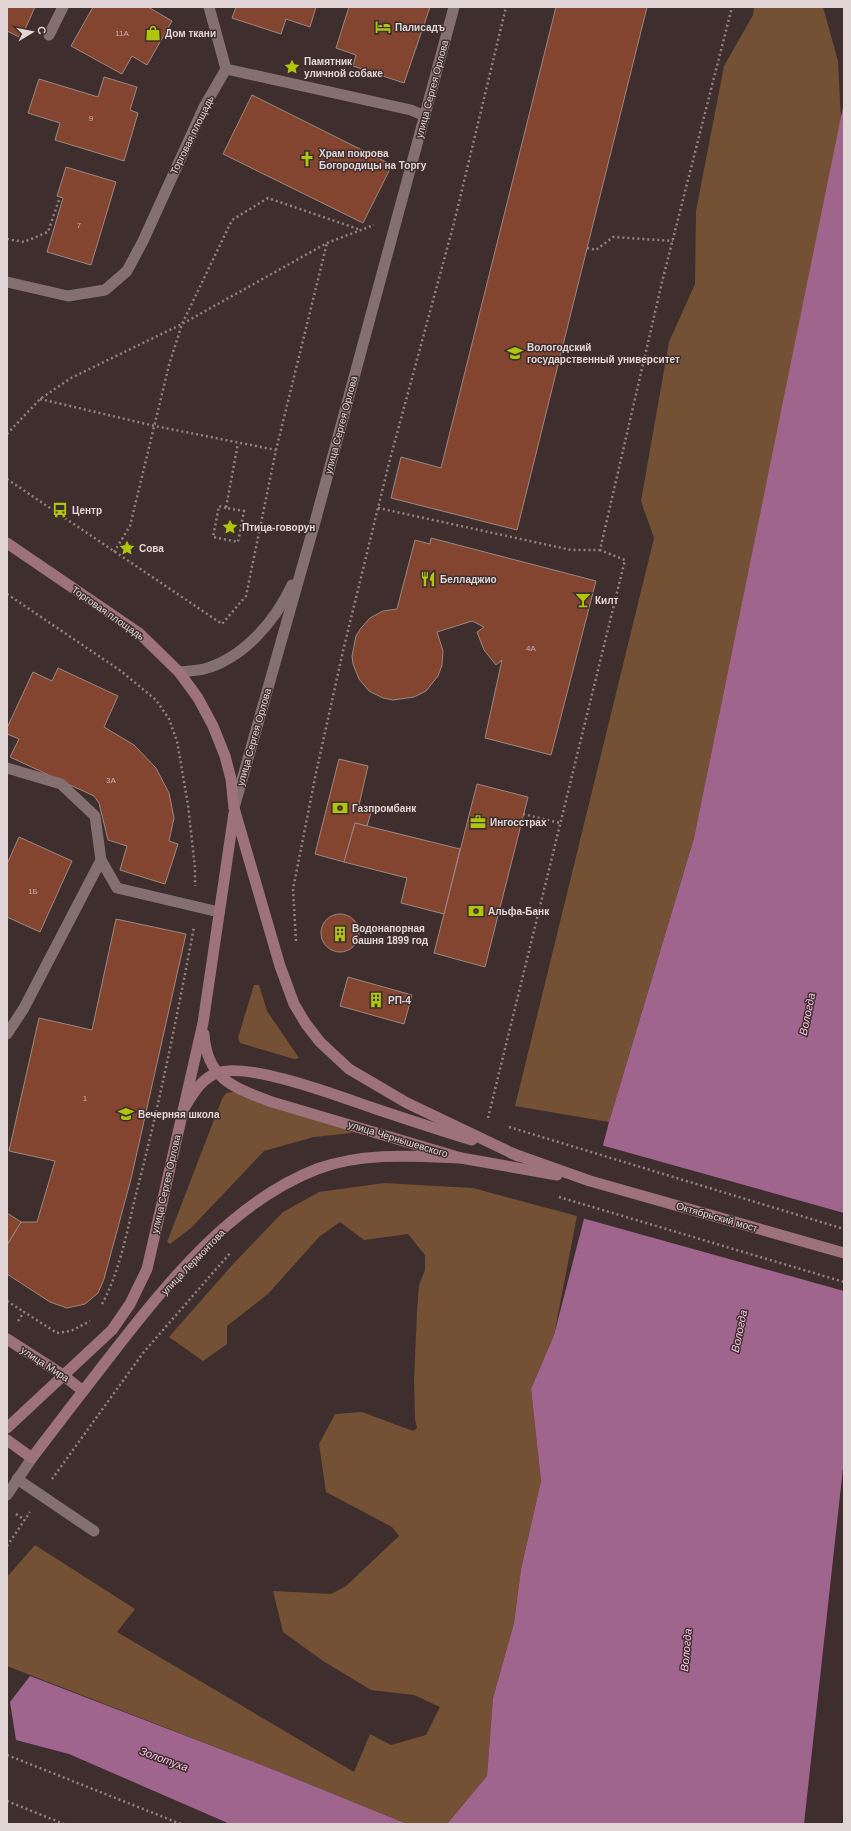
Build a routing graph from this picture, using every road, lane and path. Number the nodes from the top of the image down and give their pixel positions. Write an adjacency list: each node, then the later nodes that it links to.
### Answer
1 (63, 7): 6 (street)
2 (209, 7): 7 (street)
3 (454, 7): 8 (street, улица Сергея Орлова)
4 (506, 7): 23 (path)
5 (732, 7): 11 (path)
6 (49, 35)
7 (226, 69): 8 (street); 14 (street, Торговая площадь)
8 (425, 116): 27 (street, улица Сергея Орлова)
9 (60, 197): 10 (path)
10 (7, 239)
11 (673, 241): 13 (path); 25 (path)
12 (327, 244): 15 (path); 15 (path); 20 (path)
13 (587, 248)
14 (7, 282)
15 (182, 324): 16 (path); 17 (path)
16 (40, 399): 17 (path); 18 (path)
17 (155, 426): 19 (path); 26 (path)
18 (7, 434)
19 (238, 443): 20 (path); 22 (path)
20 (276, 450): 26 (path)
21 (7, 479): 26 (path)
22 (226, 508): 22 (path)
23 (378, 508): 25 (path); 37 (path)
24 (7, 543): 29 (main road, Торговая площадь)
25 (600, 550): 33 (path)
26 (114, 552)
27 (305, 557): 29 (street); 31 (street, улица Сергея Орлова)
28 (7, 594): 35 (path)
29 (179, 672): 31 (main road, Торговая площадь)
30 (7, 768): 34 (street)
31 (234, 808): 36 (main road, улица Сергея Орлова); 44 (main road)
32 (524, 814): 33 (path)
33 (560, 823): 42 (path)
34 (101, 860): 35 (street); 39 (street)
35 (194, 906): 36 (street); 55 (path)
36 (220, 912): 38 (main road, улица Сергея Орлова)
37 (296, 943)
38 (204, 1023): 40 (main road, улица Чернышевского); 41 (main road, улица Сергея Орлова)
39 (7, 1034)
40 (217, 1073): 41 (main road, улица Чернышевского); 44 (main road, улица Чернышевского); 45 (main road, улица Чернышевского)
41 (183, 1110): 51 (main road, улица Сергея Орлова)
42 (480, 1117)
43 (502, 1125): 48 (path)
44 (518, 1156): 46 (main road, улица Чернышевского)
45 (461, 1158): 46 (main road, улица Чернышевского); 56 (main road, улица Лермонтова)
46 (589, 1181): 50 (main road, Октябрьский мост)
47 (555, 1195): 52 (path)
48 (844, 1228)
49 (233, 1250): 65 (path)
50 (844, 1253)
51 (146, 1269): 56 (main road); 57 (main road, улица Сергея Орлова)
52 (844, 1282)
53 (7, 1301): 54 (path)
54 (24, 1312): 55 (path); 58 (path)
55 (96, 1317): 57 (path)
56 (135, 1325): 60 (main road)
57 (112, 1330): 59 (main road, улица Сергея Орлова)
58 (7, 1340): 59 (main road, улица Мира)
59 (63, 1375): 60 (main road, улица Мира); 61 (main road, улица Сергея Орлова)
60 (83, 1390): 63 (main road)
61 (7, 1428)
62 (7, 1440): 63 (main road)
63 (32, 1458): 64 (street)
64 (17, 1479): 65 (street); 66 (street)
65 (40, 1495): 67 (street); 68 (path)
66 (7, 1496)
67 (94, 1531)
68 (7, 1546)
69 (7, 1755): 72 (path)
70 (7, 1801): 71 (path)
71 (64, 1824)
72 (181, 1824)

